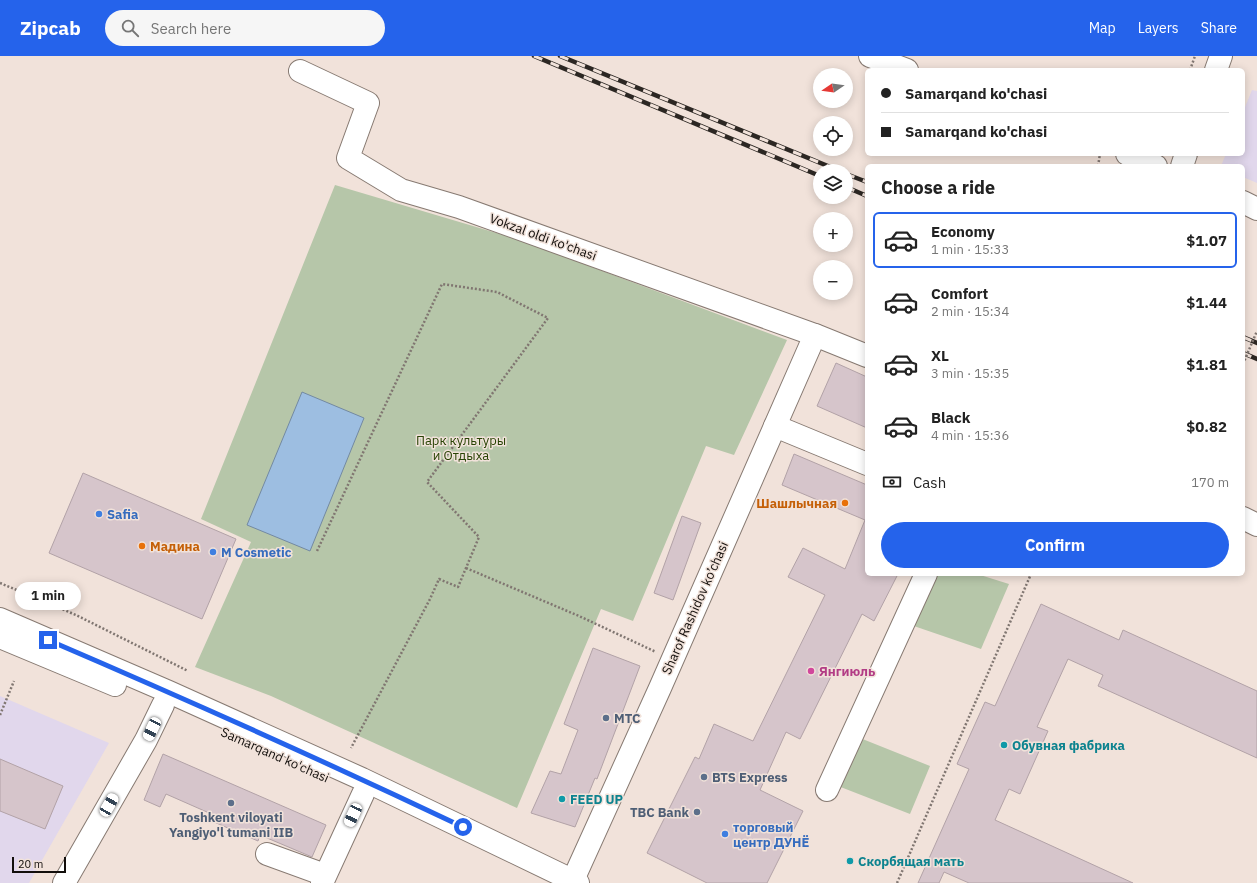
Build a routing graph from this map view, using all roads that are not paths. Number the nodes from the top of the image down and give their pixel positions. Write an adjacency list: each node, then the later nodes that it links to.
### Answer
1 (870, 56): 3 (street)
2 (1221, 56): 4 (street)
3 (902, 68)
4 (1217, 68)
5 (300, 71): 10 (street, Vokzal oldi ko'chasi)
6 (1132, 156): 7 (street)
7 (1151, 164)
8 (1245, 203): 9 (street)
9 (1257, 209)
10 (815, 335): 11 (street, Vokzal oldi ko'chasi); 12 (street, Sharof Rashidov ko’chasi)
11 (865, 355)
12 (775, 426): 13 (street); 24 (street, Sharof Rashidov ko’chasi)
13 (865, 463)
14 (1245, 519): 15 (street)
15 (1257, 525)
16 (925, 576): 20 (street)
17 (0, 619): 19 (street, Samarqand ko'chasi)
18 (0, 637): 19 (street, Samarqand ko'chasi)
19 (166, 699): 21 (street, Samarqand ko'chasi); 24 (street, Samarqand ko'chasi); 25 (street)
20 (828, 790)
21 (363, 794): 23 (street); 26 (street, Samarqand ko'chasi)
22 (267, 854): 23 (street)
23 (324, 879)
24 (574, 882)
25 (64, 883)
26 (545, 883)

